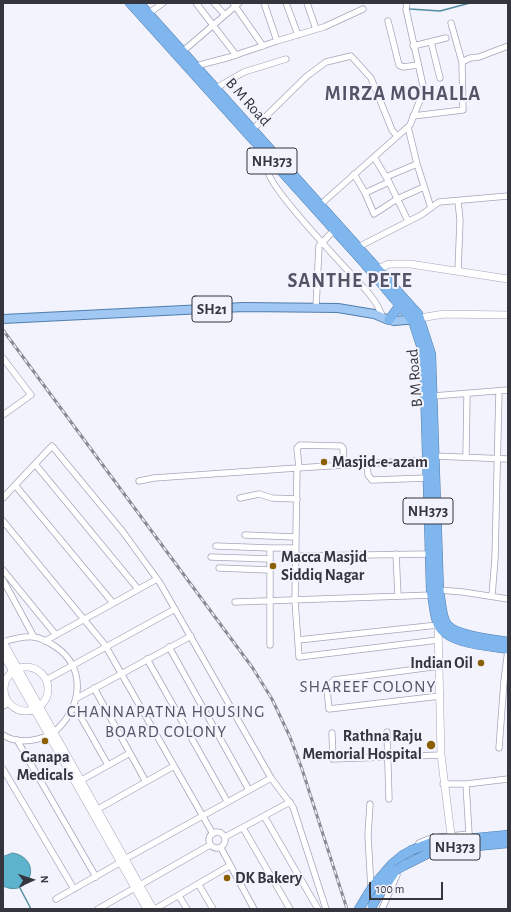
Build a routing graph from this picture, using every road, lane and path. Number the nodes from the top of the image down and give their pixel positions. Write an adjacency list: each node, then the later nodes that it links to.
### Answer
1 (130, 3): 38 (highway, NH373)
2 (139, 3): 12 (highway, B M Road / NH373)
3 (163, 3): 12 (street)
4 (196, 3): 16 (street)
5 (214, 3): 13 (street)
6 (264, 3): 20 (street)
7 (286, 3): 18 (street)
8 (307, 3): 17 (street)
9 (236, 4): 13 (street); 22 (street)
10 (406, 6): 23 (street)
11 (363, 9): 17 (street)
12 (149, 13): 25 (highway, B M Road / NH373)
13 (225, 15): 16 (street)
14 (388, 22): 29 (street)
15 (451, 23): 28 (street)
16 (214, 25): 25 (street); 26 (street)
17 (316, 29): 18 (street)
18 (298, 35): 20 (street)
19 (446, 38): 21 (street)
20 (277, 41): 22 (street)
21 (431, 42): 23 (street); 31 (street)
22 (263, 46): 26 (street)
23 (413, 46): 29 (street)
24 (508, 46): 28 (street)
25 (182, 52): 30 (highway, B M Road / NH373)
26 (236, 55): 30 (street)
27 (286, 58): 32 (street)
28 (462, 62): 33 (street)
29 (418, 65): 33 (street)
30 (196, 66): 32 (highway, B M Road / NH373)
31 (440, 78)
32 (216, 88): 35 (highway, B M Road / NH373)
33 (414, 116): 34 (street)
34 (408, 127): 36 (street); 39 (street)
35 (253, 129): 36 (street); 47 (highway, B M Road / NH373)
36 (397, 136): 37 (street)
37 (374, 157): 40 (street); 41 (street)
38 (273, 162): 50 (highway, NH373); 51 (street)
39 (417, 164): 41 (street); 42 (street)
40 (354, 174): 43 (street); 47 (street)
41 (388, 180): 43 (street); 45 (street)
42 (424, 187): 45 (street); 48 (street)
43 (366, 193): 45 (street)
44 (508, 196): 46 (street)
45 (397, 199): 49 (street)
46 (458, 201): 48 (street); 54 (street)
47 (320, 205): 52 (highway, B M Road / NH373)
48 (431, 208): 49 (street)
49 (408, 221): 52 (street)
50 (334, 230): 51 (street); 56 (highway, NH373)
51 (321, 242): 57 (street); 60 (street)
52 (358, 247): 53 (highway, B M Road / NH373)
53 (378, 269): 54 (street); 61 (highway, B M Road / NH373)
54 (458, 271): 55 (street)
55 (508, 279)
56 (400, 305): 60 (highway); 61 (highway, NH373)
57 (316, 308): 59 (main road, SH21); 60 (main road, SH21)
58 (508, 315): 61 (street)
59 (6, 319)
60 (386, 319): 61 (main road, SH21)
61 (416, 319): 66 (highway, NH373)
62 (3, 358): 67 (street)
63 (508, 390): 64 (street)
64 (499, 391): 65 (street); 70 (street)
65 (467, 394): 66 (street); 68 (street)
66 (430, 396): 69 (highway, B M Road / NH373)
67 (3, 415)
68 (466, 457): 69 (street); 70 (street)
69 (430, 458): 72 (street); 76 (highway, NH373); 99 (highway, B M Road / NH373)
70 (498, 459): 71 (street); 101 (street)
71 (508, 459)
72 (367, 463): 74 (street); 76 (street)
73 (35, 464): 78 (street); 96 (street); 98 (street)
74 (344, 465): 75 (street); 75 (street)
75 (298, 468): 77 (street); 81 (street)
76 (427, 478): 89 (highway, NH373)
77 (139, 481)
78 (15, 485): 79 (street); 106 (street)
79 (3, 498)
80 (240, 498): 81 (street)
81 (297, 499): 84 (street)
82 (3, 521): 108 (street)
83 (245, 536): 84 (street)
84 (296, 537): 87 (street)
85 (216, 546): 86 (street)
86 (270, 548): 87 (street); 92 (street)
87 (296, 548): 90 (street)
88 (396, 554): 89 (street); 90 (street); 100 (street)
89 (430, 554): 99 (highway, NH373)
90 (296, 556): 104 (street)
91 (211, 557): 92 (street)
92 (270, 559): 95 (street)
93 (219, 568): 95 (street)
94 (3, 570): 110 (street)
95 (270, 570): 103 (street)
96 (157, 579): 98 (street); 107 (street)
97 (3, 580): 112 (street)
98 (138, 589): 106 (street)
99 (435, 593): 100 (street); 101 (street); 109 (highway, NH373); 115 (highway, B M Road / NH373)
100 (398, 596): 104 (street)
101 (492, 596): 102 (street)
102 (508, 599)
103 (270, 601): 104 (street); 105 (street); 120 (street)
104 (295, 601): 113 (street)
105 (235, 602)
106 (113, 603): 108 (street)
107 (174, 607): 111 (street); 119 (street)
108 (84, 619): 110 (street); 119 (street)
109 (438, 625): 113 (street); 114 (street); 115 (highway, NH373)
110 (56, 635): 116 (street)
111 (191, 636): 121 (street); 149 (street)
112 (34, 637): 116 (street); 117 (street)
113 (298, 640): 114 (street)
114 (438, 640): 126 (street)
115 (475, 640): 118 (highway, B M Road / NH373); 122 (highway, NH373)
116 (45, 641): 125 (street)
117 (3, 642): 127 (street)
118 (508, 642)
119 (105, 645): 125 (street); 128 (street)
120 (270, 645)
121 (169, 647): 124 (street); 155 (street)
122 (508, 650): 136 (street)
123 (3, 654): 127 (street)
124 (147, 659): 128 (street); 157 (street)
125 (71, 663): 129 (street); 132 (street)
126 (440, 666): 131 (street); 131 (street)
127 (16, 670): 129 (street); 133 (street); 135 (street)
128 (122, 673): 130 (street); 147 (street)
129 (45, 678): 135 (street)
130 (94, 688): 132 (street); 143 (street)
131 (440, 696): 144 (street)
132 (77, 698): 134 (street)
133 (6, 702): 135 (street)
134 (74, 706): 138 (street); 146 (street)
135 (38, 707): 138 (street)
136 (505, 709): 142 (street)
137 (387, 732): 145 (street)
138 (52, 733): 141 (street); 151 (street)
139 (332, 733): 145 (street)
140 (4, 737): 141 (street)
141 (17, 740): 174 (street)
142 (499, 748)
143 (130, 753): 146 (street); 152 (street)
144 (442, 755): 145 (street); 153 (street)
145 (389, 758): 156 (street)
146 (108, 765): 151 (street)
147 (174, 766): 152 (street); 161 (street)
148 (3, 768): 177 (street)
149 (271, 778): 155 (street); 158 (street)
150 (508, 779): 154 (street)
151 (79, 781): 160 (street); 172 (street)
152 (146, 782): 160 (street)
153 (444, 784): 154 (street); 165 (street)
154 (466, 784): 165 (street)
155 (249, 790): 157 (street)
156 (389, 799)
157 (227, 802): 161 (street)
158 (290, 802): 162 (street); 189 (street)
159 (370, 804): 180 (street)
160 (98, 809): 172 (street)
161 (202, 816): 164 (street); 172 (street)
162 (264, 816): 163 (street); 188 (street)
163 (243, 828): 167 (street); 187 (street)
164 (213, 834): 167 (street); 169 (street)
165 (451, 835): 191 (street)
166 (508, 835): 171 (highway, NH373, bridge)
167 (225, 837): 170 (street)
168 (508, 843): 171 (highway, NH373)
169 (210, 845): 170 (street); 176 (street)
170 (221, 848): 173 (street)
171 (404, 860): 180 (highway, NH373, bridge); 180 (highway, NH373, bridge)
172 (123, 861): 174 (street); 176 (street)
173 (229, 866): 175 (street); 186 (street)
174 (96, 877): 177 (street)
175 (199, 885): 178 (street); 185 (street)
176 (138, 887): 181 (street); 182 (street); 183 (street)
177 (74, 889): 179 (street)
178 (180, 896): 183 (street); 184 (street)
179 (56, 900)
180 (372, 903): 190 (highway, NH373)
181 (98, 909)
182 (147, 909)
183 (154, 909)
184 (187, 909)
185 (213, 909)
186 (254, 909)
187 (290, 909)
188 (318, 909)
189 (326, 909)
190 (358, 909)
191 (382, 909)

